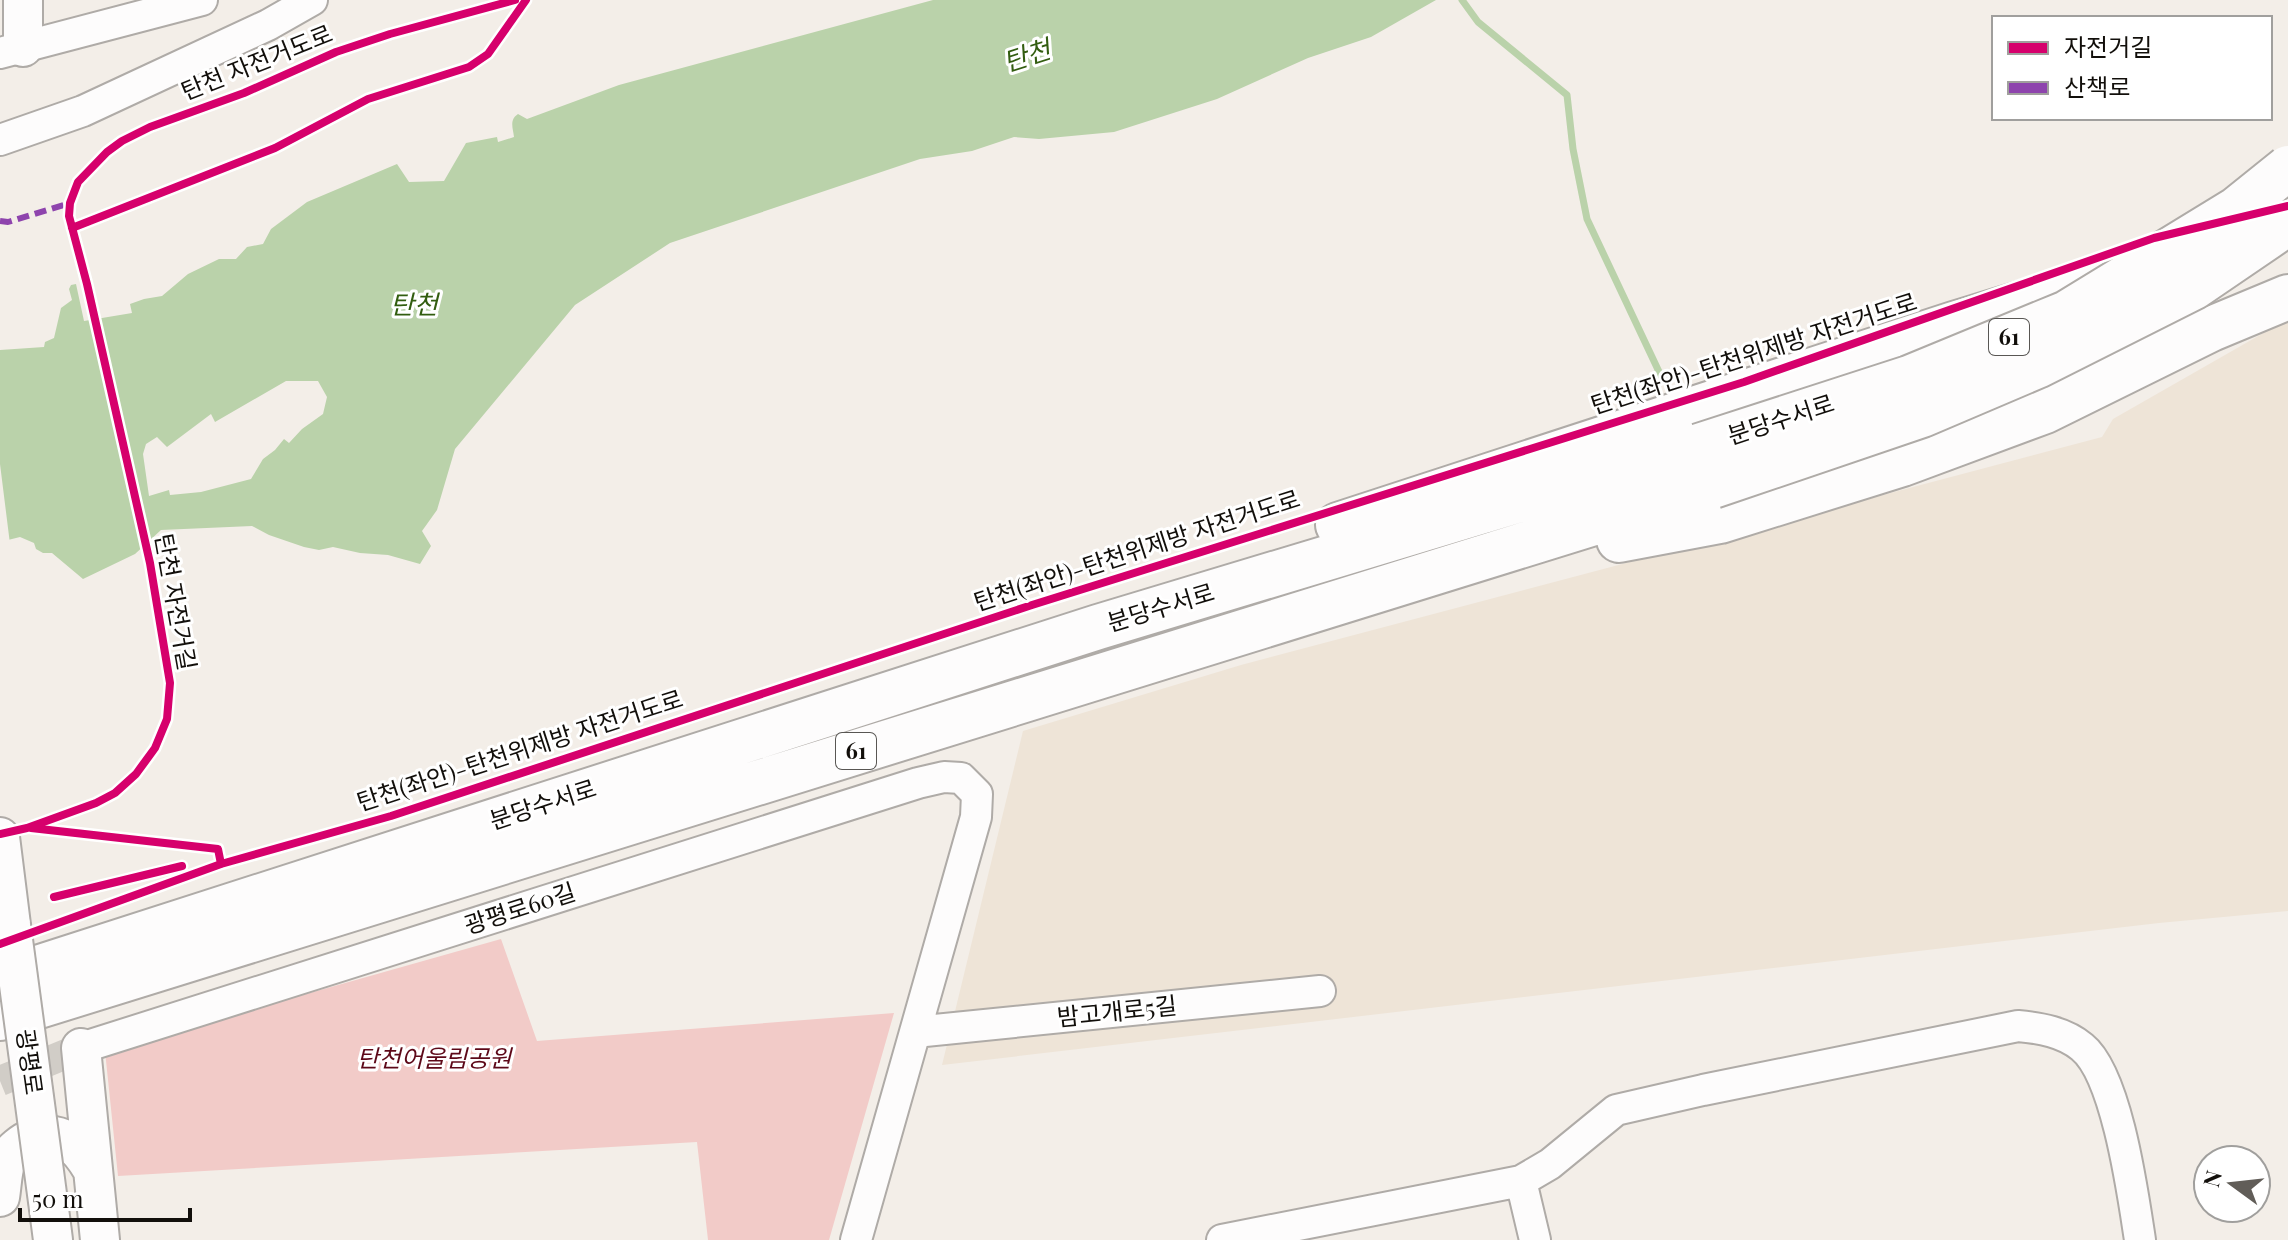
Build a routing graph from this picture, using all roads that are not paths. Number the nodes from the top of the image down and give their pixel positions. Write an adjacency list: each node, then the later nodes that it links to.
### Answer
1 (23, 0): 4 (main road)
2 (202, 0): 4 (street)
3 (312, 0): 5 (street)
4 (12, 50)
5 (0, 140)
6 (2288, 168): 10 (highway, 분당수서로 / 61, bridge)
7 (2288, 223): 10 (highway, 분당수서로 / 61, bridge)
8 (2288, 242): 11 (highway)
9 (2288, 297): 10 (highway)
10 (1711, 484): 11 (highway, 분당수서로 / 61); 15 (highway, 분당수서로 / 61)
11 (1098, 627): 13 (highway, 분당수서로 / 61)
12 (0, 837): 21 (main road, 광평로, bridge)
13 (0, 980)
14 (1320, 991): 16 (street, 밤고개로5길)
15 (0, 1018)
16 (915, 1032): 17 (street, 광평로60길); 23 (street)
17 (81, 1048): 18 (main road)
18 (92, 1169): 20 (main road); 22 (main road)
19 (1521, 1181): 24 (street); 25 (street); 26 (street)
20 (0, 1197)
21 (51, 1224)
22 (100, 1240)
23 (856, 1240)
24 (1222, 1240)
25 (1535, 1240)
26 (2140, 1240)

